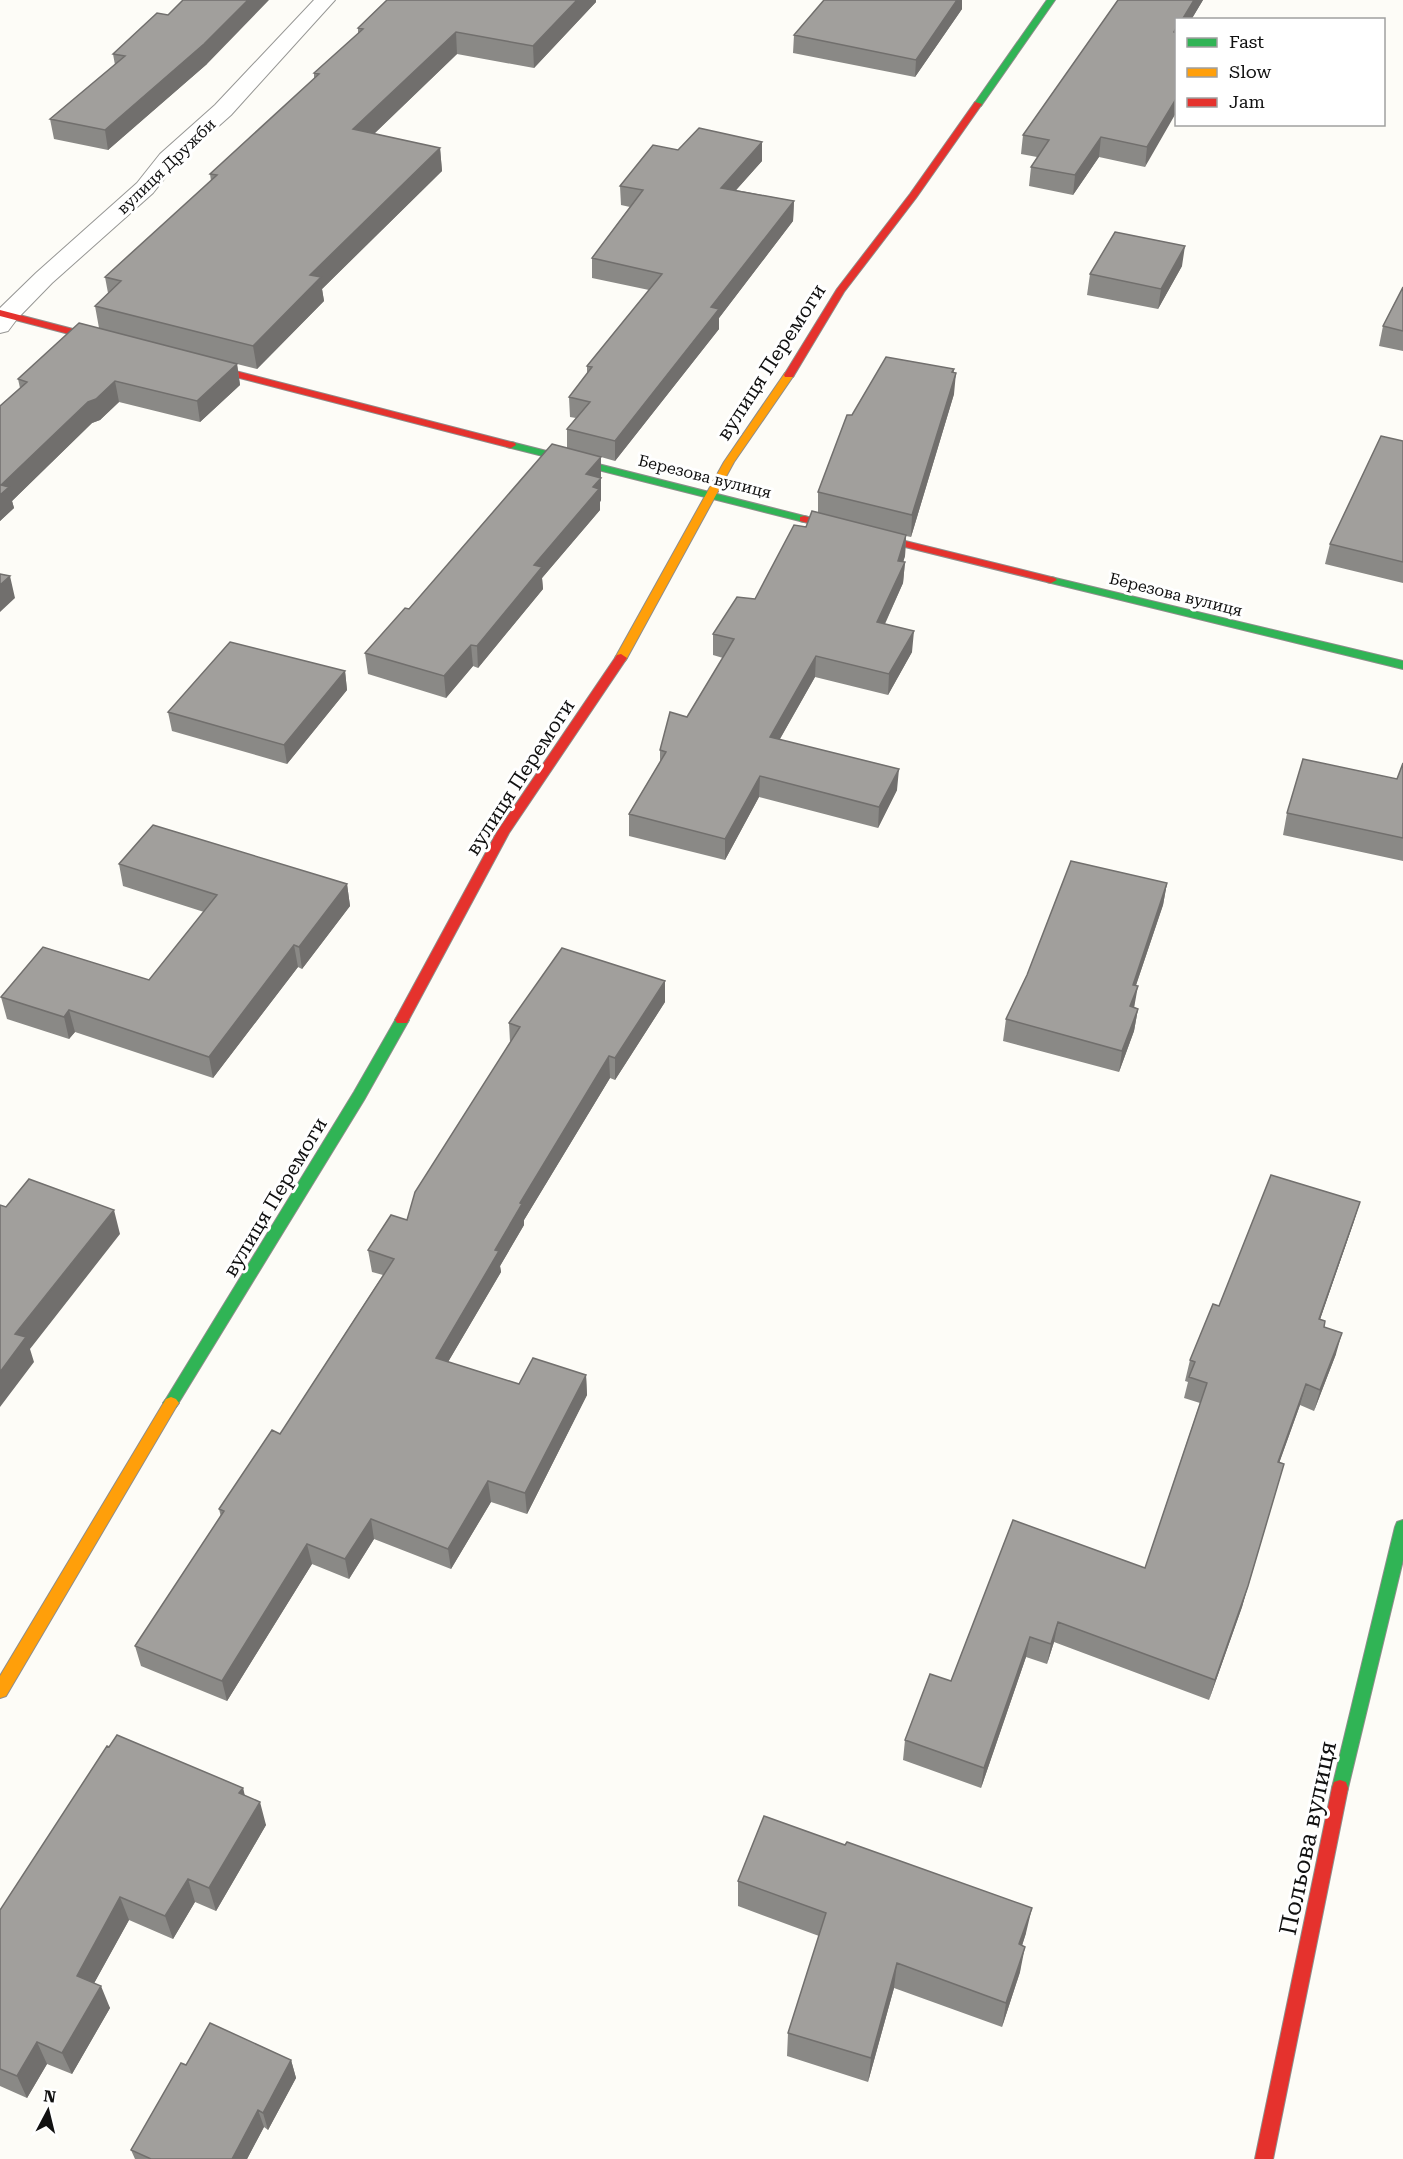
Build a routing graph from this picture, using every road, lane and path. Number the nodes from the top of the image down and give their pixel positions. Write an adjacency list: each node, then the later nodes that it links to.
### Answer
1 (325, 0): 3 (street, вулиця Дружби)
2 (1051, 0): 6 (street, вулиця Перемоги)
3 (3, 318): 4 (street)
4 (123, 345)
5 (181, 360): 6 (street, Березова вулиця)
6 (712, 494): 7 (street, Березова вулиця); 9 (street, вулиця Перемоги)
7 (1403, 665)
8 (1403, 1527): 10 (street, Польова вулиця)
9 (0, 1691)
10 (1264, 2159)

